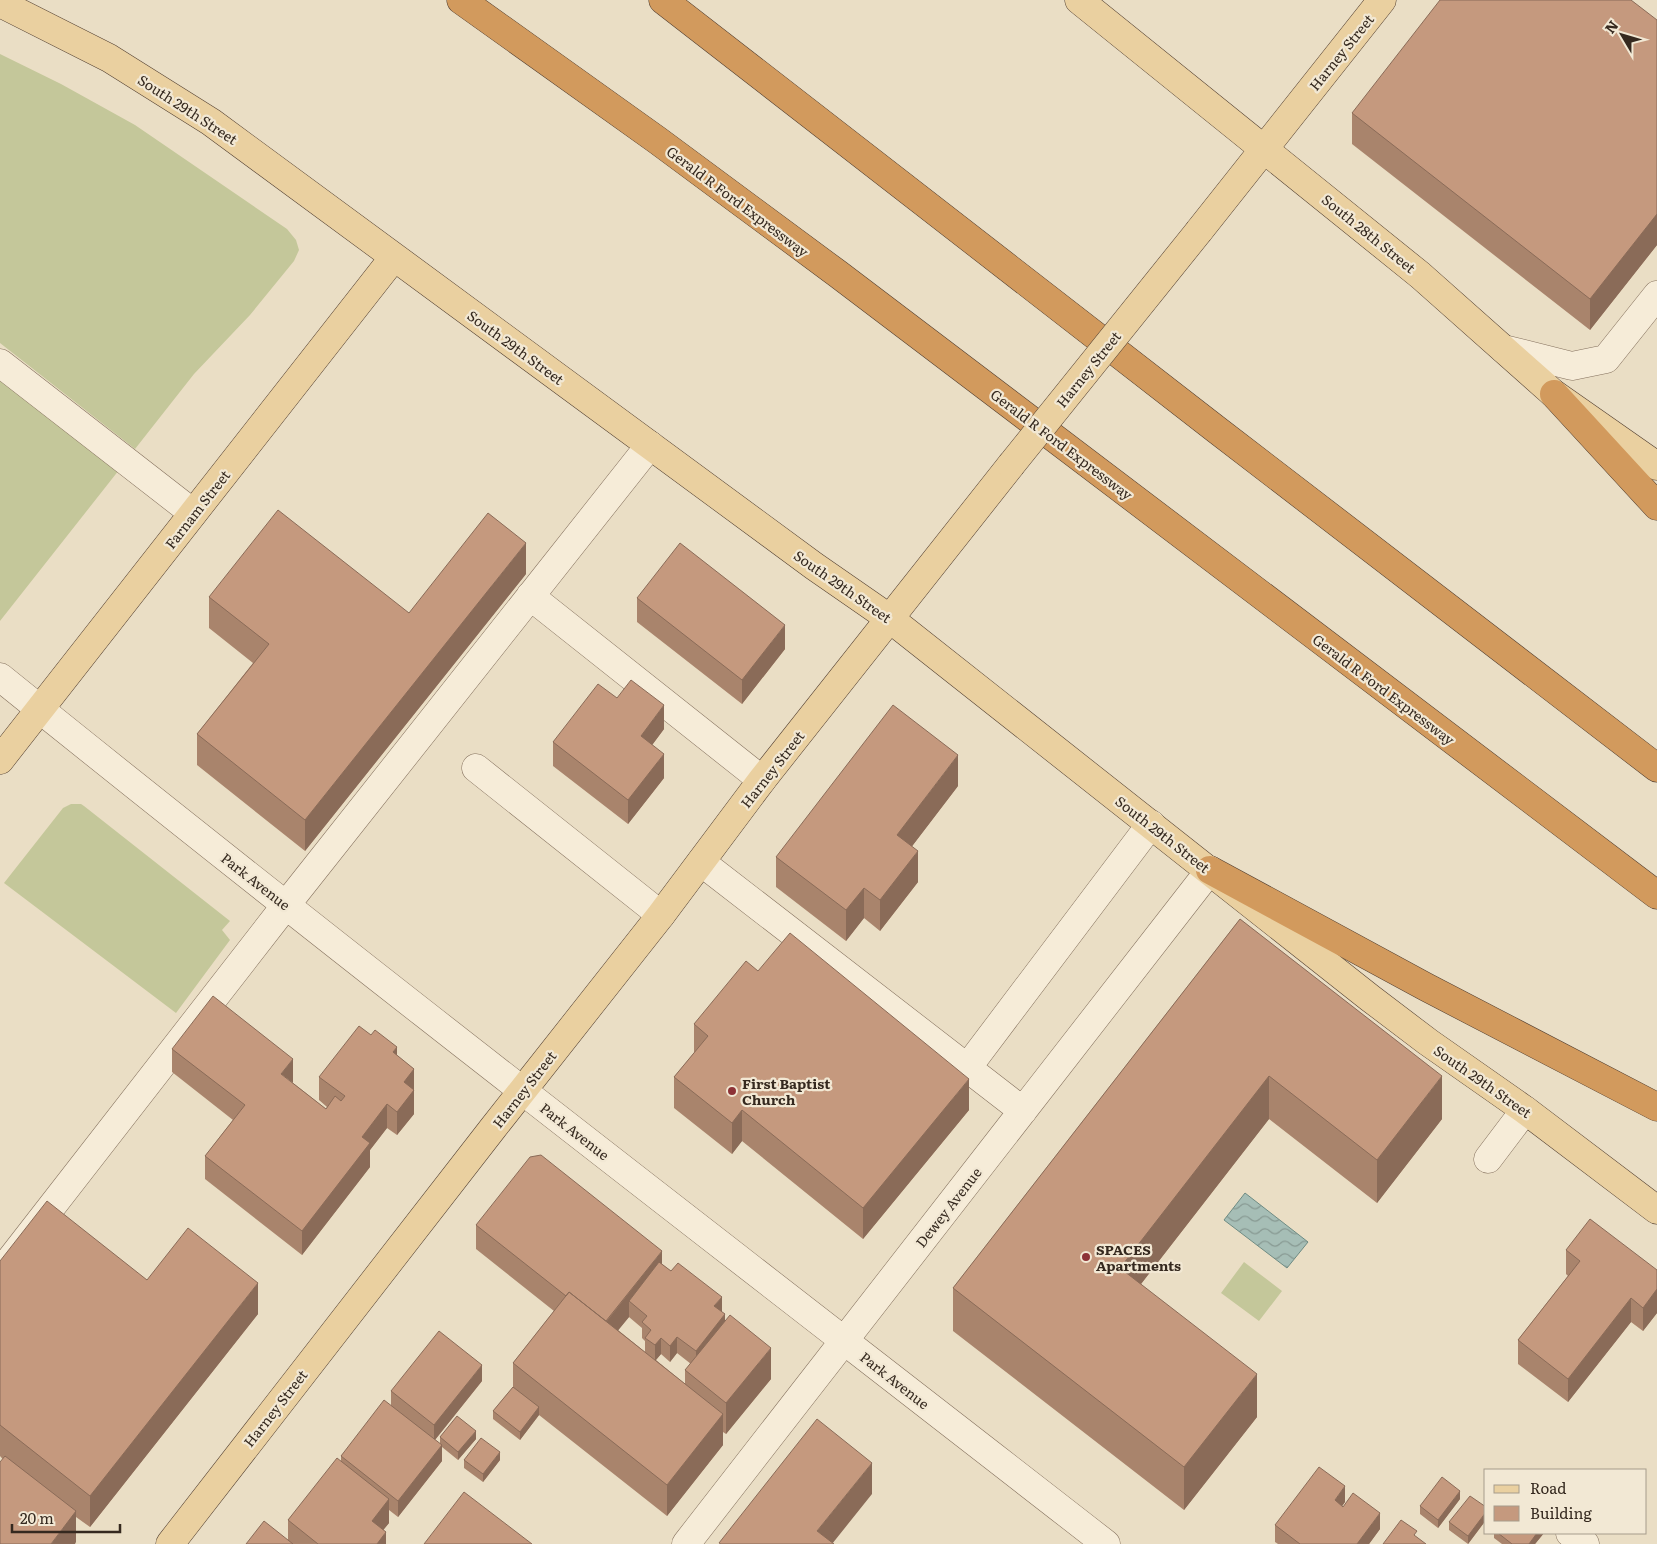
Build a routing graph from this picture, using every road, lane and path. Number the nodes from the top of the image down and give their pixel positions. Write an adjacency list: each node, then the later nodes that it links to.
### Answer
1 (461, 0): 27 (highway, Gerald R Ford Expressway)
2 (663, 0): 22 (highway)
3 (1079, 0): 6 (main road, South 28th Street)
4 (1382, 0): 6 (main road, Harney Street)
5 (0, 3): 7 (main road, South 29th Street)
6 (1263, 148): 9 (main road, South 28th Street); 17 (main road, Harney Street, bridge)
7 (394, 257): 12 (main road, South 29th Street); 15 (main road, Farnam Street)
8 (1657, 295): 9 (street)
9 (1504, 350): 11 (main road, South 28th Street)
10 (0, 363): 15 (street)
11 (1554, 394): 13 (main road, South 28th Street); 14 (highway)
12 (650, 445): 16 (street); 17 (main road, South 29th Street)
13 (1657, 466)
14 (1657, 506)
15 (193, 513): 19 (main road, Farnam Street)
16 (530, 596): 23 (street); 28 (street)
17 (889, 618): 23 (main road, Harney Street); 24 (main road, South 29th Street)
18 (0, 677): 19 (street, Park Avenue)
19 (40, 710): 20 (main road, Farnam Street); 28 (street, Park Avenue)
20 (0, 760)
21 (476, 768): 29 (street)
22 (1657, 768)
23 (762, 780): 25 (main road, Harney Street)
24 (1151, 824): 26 (main road, South 29th Street); 30 (street)
25 (701, 862): 29 (main road, Harney Street); 30 (street)
26 (1210, 870): 32 (highway); 33 (main road, South 29th Street); 34 (street, Dewey Avenue)
27 (1657, 896)
28 (286, 905): 31 (street, Park Avenue); 37 (street)
29 (661, 915): 31 (main road, Harney Street)
30 (967, 1068): 34 (street)
31 (522, 1090): 38 (street, Park Avenue); 40 (main road, Harney Street)
32 (1657, 1107)
33 (1525, 1110): 35 (street); 36 (main road, South 29th Street)
34 (1023, 1111): 38 (street, Dewey Avenue)
35 (1488, 1159)
36 (1657, 1210)
37 (0, 1273)
38 (844, 1340): 41 (street, Dewey Avenue); 42 (street, Park Avenue)
39 (1571, 1534): 43 (street)
40 (170, 1544)
41 (686, 1544)
42 (1106, 1544)
43 (1585, 1544)

